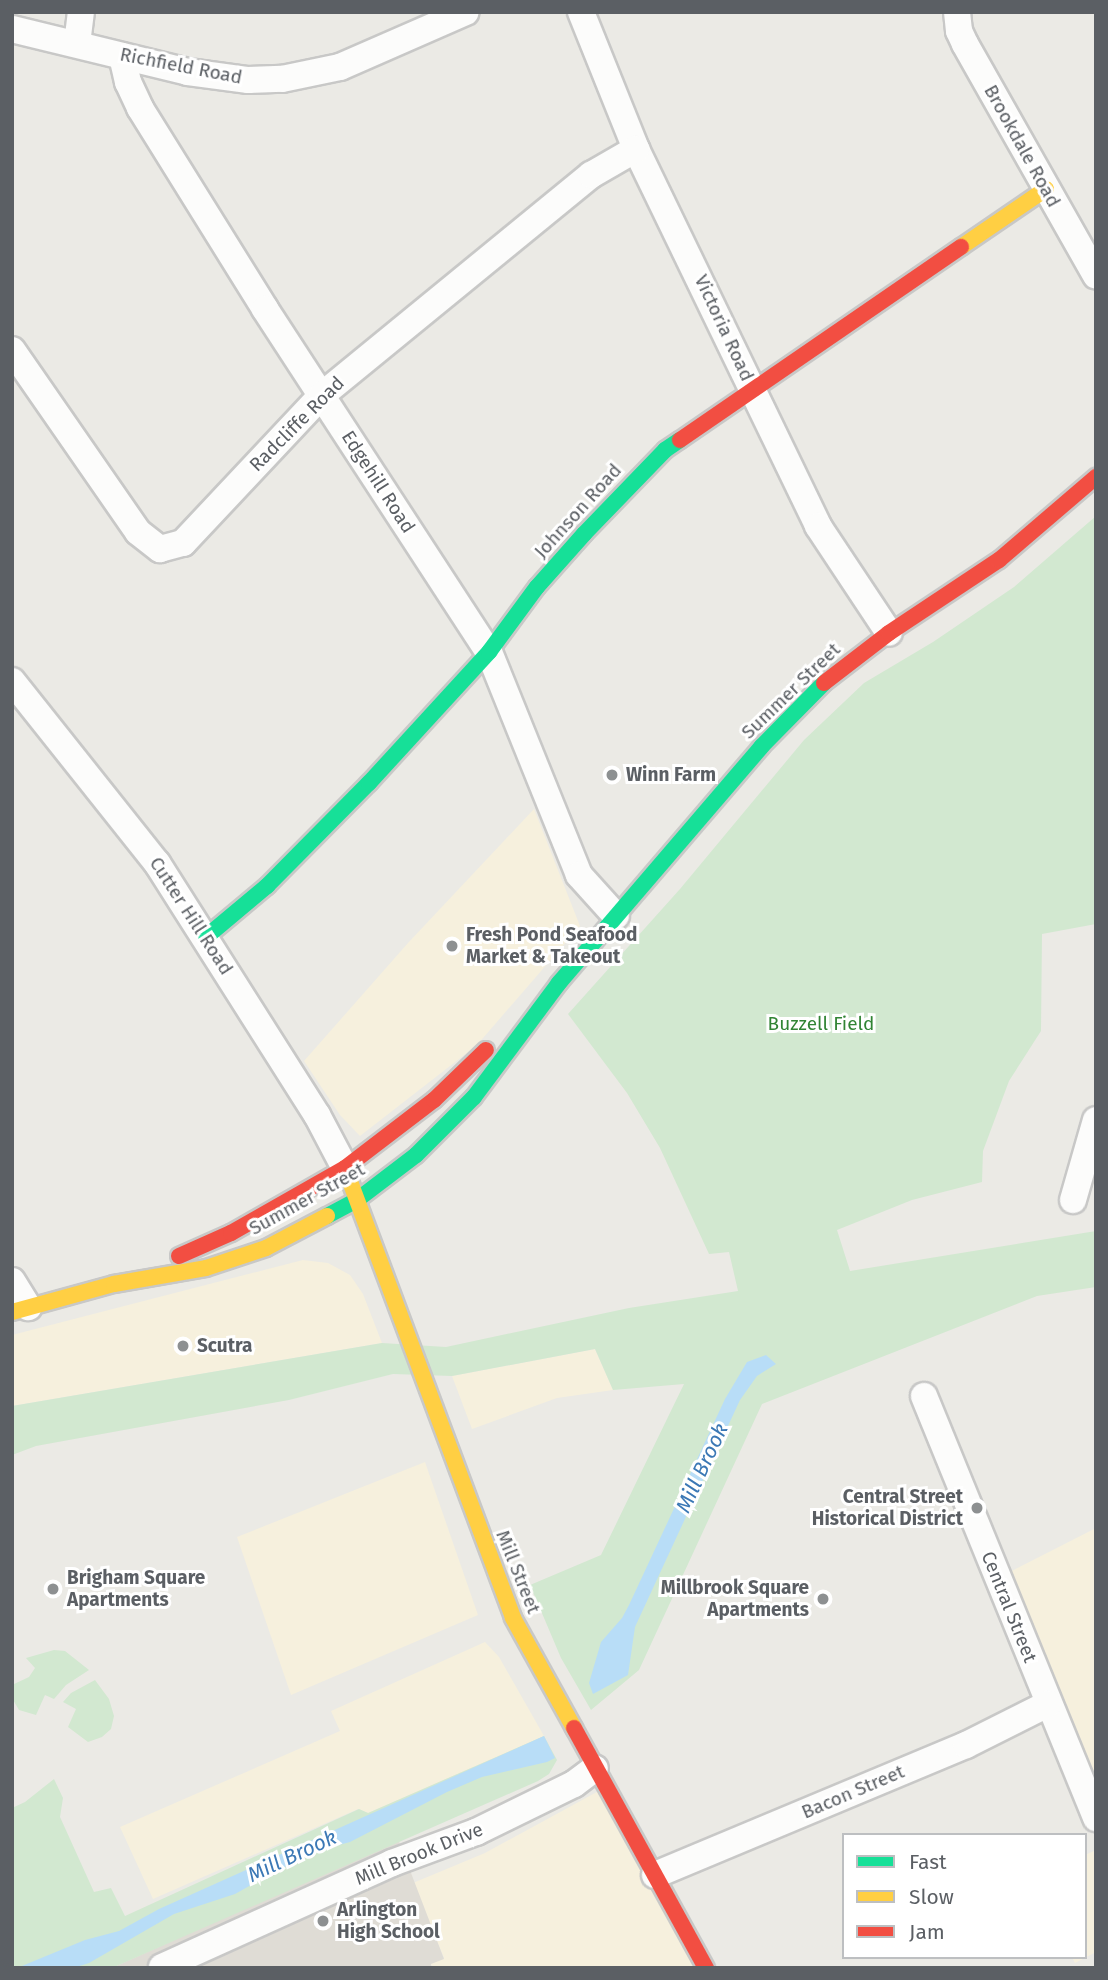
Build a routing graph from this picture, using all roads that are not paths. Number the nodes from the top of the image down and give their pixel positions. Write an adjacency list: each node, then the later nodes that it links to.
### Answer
1 (81, 12): 6 (street)
2 (466, 12): 7 (street, Richfield Road)
3 (581, 12): 8 (street, Victoria Road)
4 (957, 12): 9 (street, Brookdale Road)
5 (12, 29): 6 (street, Richfield Road)
6 (77, 44): 7 (street, Richfield Road)
7 (122, 55): 13 (street, Edgehill Road)
8 (636, 149): 12 (street, Victoria Road); 13 (street, Radcliffe Road)
9 (1046, 189): 10 (street, Brookdale Road); 12 (main road, Johnson Road)
10 (1096, 276)
11 (12, 350): 13 (street, Radcliffe Road)
12 (752, 389): 15 (street, Victoria Road); 16 (main road, Johnson Road)
13 (322, 395): 16 (street, Edgehill Road)
14 (1096, 477): 15 (main road, Summer Street)
15 (889, 633): 18 (main road, Summer Street)
16 (489, 652): 18 (street, Edgehill Road); 19 (main road, Johnson Road)
17 (12, 681): 19 (street, Cutter Hill Road)
18 (616, 916): 20 (main road, Summer Street)
19 (206, 937): 22 (street, Cutter Hill Road)
20 (559, 983): 22 (main road, Summer Street); 23 (main road, Summer Street)
21 (1096, 1120): 24 (street)
22 (345, 1168): 23 (main road, Mill Street); 26 (main road, Summer Street)
23 (357, 1200): 26 (main road, Summer Street); 30 (main road, Mill Street)
24 (1073, 1200)
25 (12, 1281): 27 (street)
26 (114, 1284): 27 (main road, Summer Street)
27 (20, 1310)
28 (923, 1396): 29 (street, Central Street)
29 (1048, 1704): 31 (street, Central Street); 32 (street, Bacon Street)
30 (595, 1768): 32 (main road, Mill Street); 33 (street, Mill Brook Drive)
31 (1096, 1818)
32 (655, 1875): 34 (main road, Mill Street)
33 (162, 1967)
34 (706, 1968)

